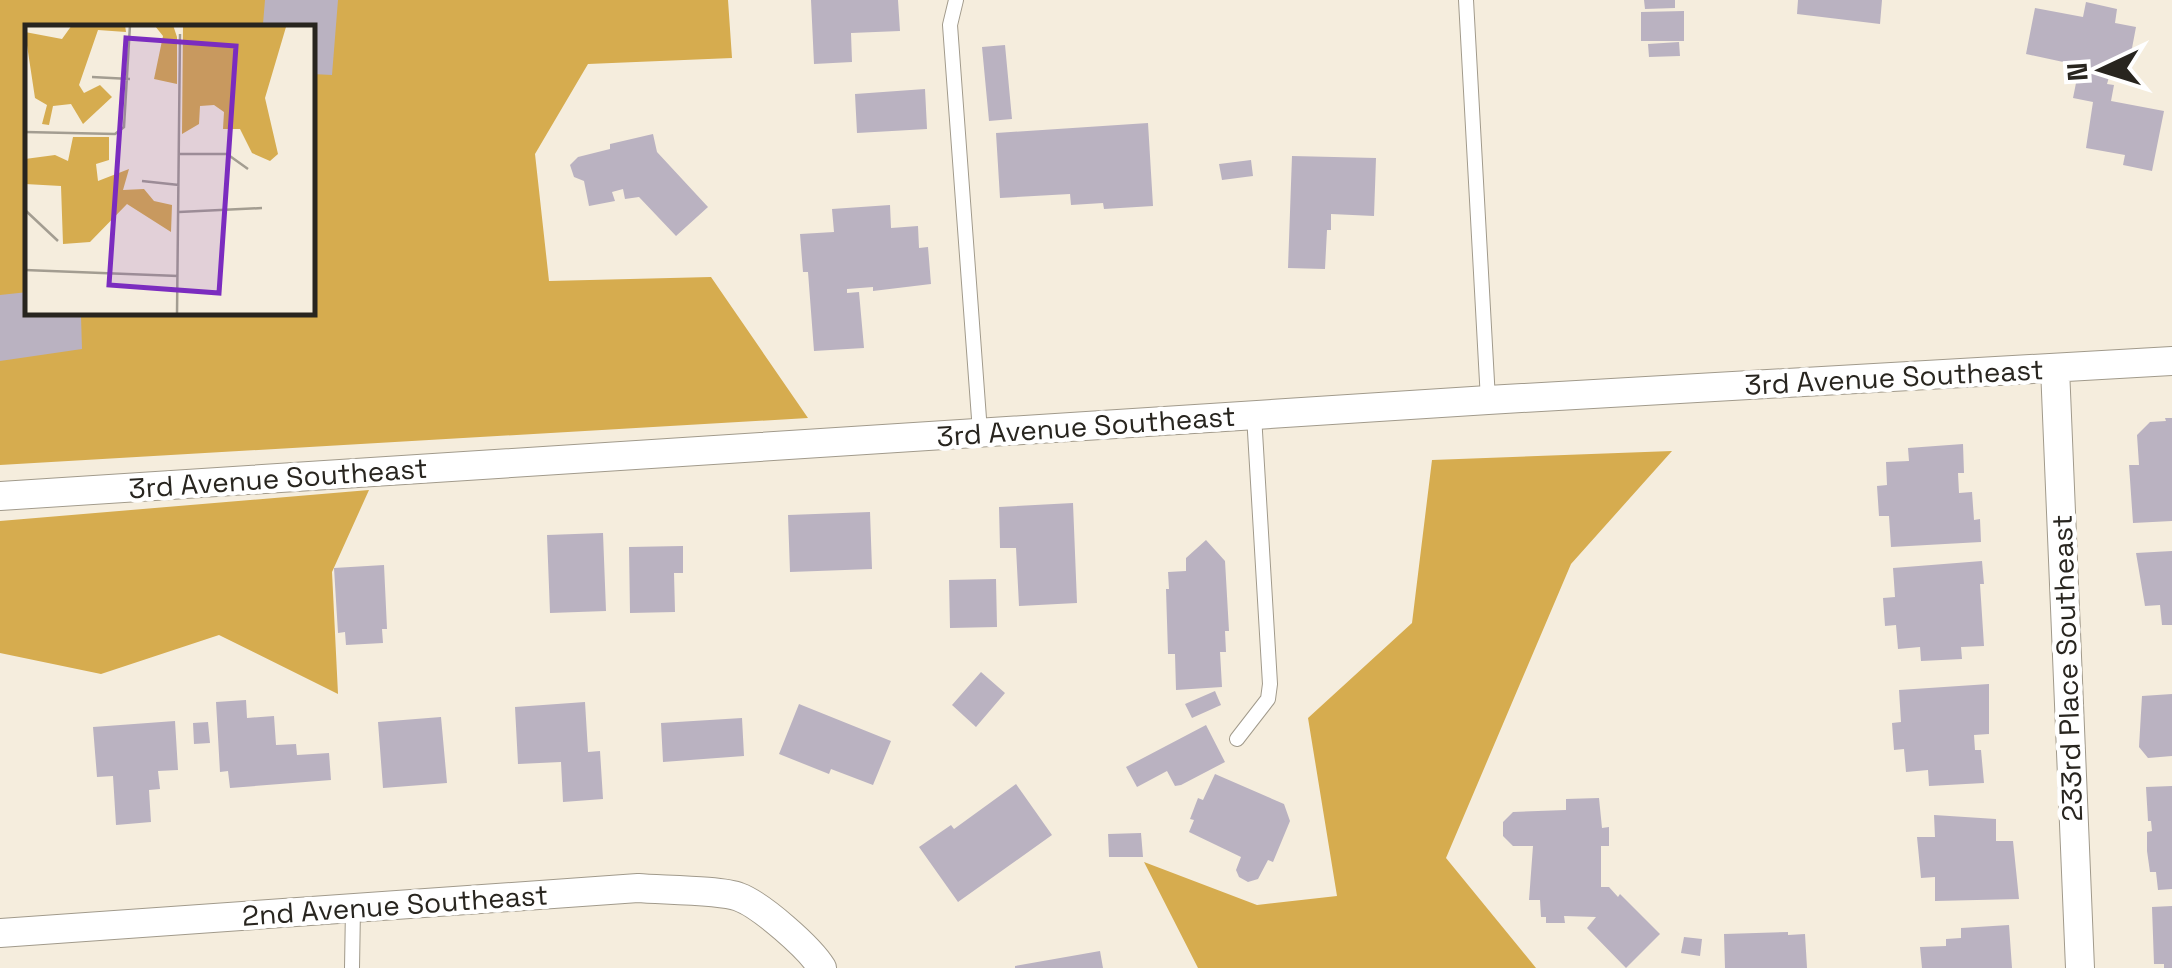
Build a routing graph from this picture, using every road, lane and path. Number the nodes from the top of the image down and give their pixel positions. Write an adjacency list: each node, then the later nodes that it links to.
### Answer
1 (956, 0): 7 (lane)
2 (1466, 0): 5 (lane)
3 (2172, 361): 4 (street, 3rd Avenue Southeast)
4 (2055, 368): 5 (street, 3rd Avenue Southeast); 14 (street, 233rd Place Southeast)
5 (1488, 400): 6 (street, 3rd Avenue Southeast)
6 (1254, 415): 7 (street, 3rd Avenue Southeast); 9 (lane)
7 (980, 432): 8 (street, 3rd Avenue Southeast)
8 (0, 496)
9 (1237, 739)
10 (352, 908): 11 (street, 2nd Avenue Southeast); 12 (lane); 13 (street, 2nd Avenue Southeast)
11 (0, 933)
12 (352, 968)
13 (822, 968)
14 (2080, 968)

